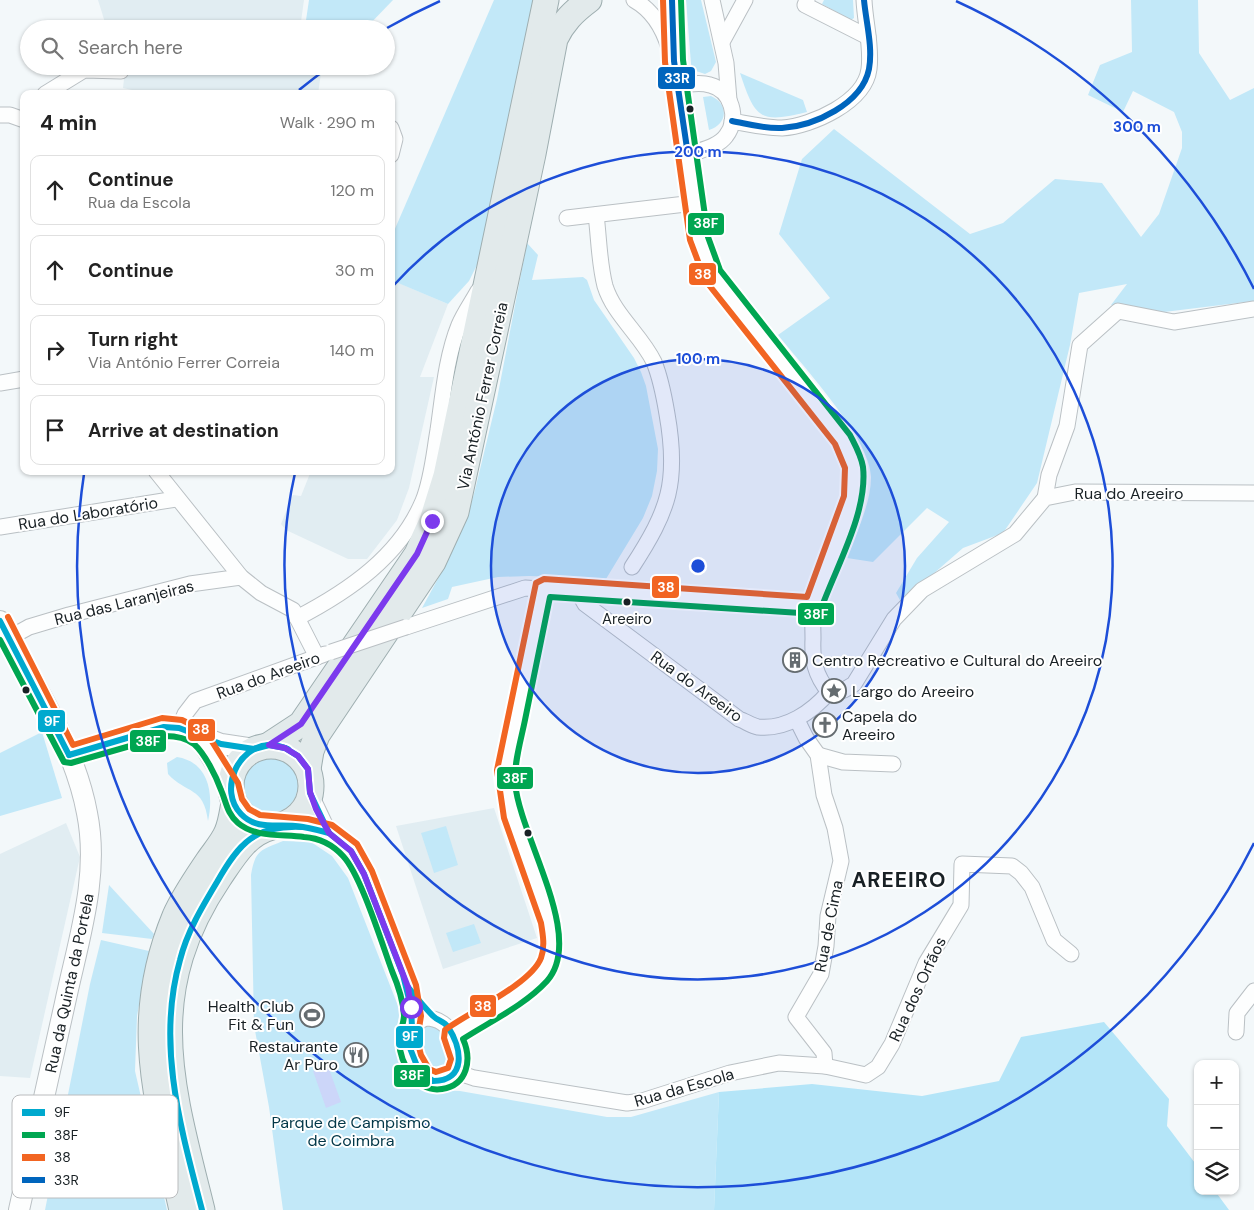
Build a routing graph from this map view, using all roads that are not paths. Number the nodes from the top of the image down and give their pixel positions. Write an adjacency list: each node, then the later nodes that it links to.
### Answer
1 (546, 0): 21 (main road, Via António Ferrer Correia)
2 (589, 0): 46 (main road, Via António Ferrer Correia)
3 (634, 0): 11 (street)
4 (672, 0): 11 (street)
5 (712, 0): 10 (street)
6 (745, 0): 10 (street)
7 (808, 0): 9 (street)
8 (864, 0): 9 (street)
9 (868, 37): 16 (street)
10 (722, 42): 15 (street)
11 (674, 61): 13 (street)
12 (76, 75): 14 (street)
13 (678, 86): 15 (street); 17 (street)
14 (52, 90)
15 (729, 100): 16 (street)
16 (732, 121): 17 (street)
17 (688, 155): 18 (street)
18 (694, 203): 19 (street); 34 (street)
19 (596, 214): 20 (street); 30 (street)
20 (567, 218)
21 (488, 279): 35 (street, Via António Ferrer Correia); 42 (main road, Via António Ferrer Correia)
22 (1254, 309): 27 (street)
23 (20, 380): 24 (street)
24 (0, 383)
25 (159, 475): 28 (street)
26 (1254, 493): 27 (street, Rua do Areeiro)
27 (1045, 498): 38 (street, Rua do Areeiro)
28 (176, 499): 29 (street, Rua do Laboratório); 31 (street)
29 (0, 527)
30 (632, 567)
31 (241, 577): 35 (street); 36 (street, Rua das Laranjeiras)
32 (543, 588): 33 (street, Rua do Areeiro); 37 (street, Rua do Areeiro, bridge); 56 (street)
33 (577, 590): 34 (street, Rua do Areeiro); 39 (street, Rua do Areeiro)
34 (813, 606): 38 (street)
35 (297, 618): 37 (street)
36 (5, 629): 43 (street, Rua da Quinta da Portela)
37 (317, 657): 40 (street, Rua do Areeiro)
38 (829, 692): 39 (street, Rua do Areeiro)
39 (797, 720): 44 (street, Rua de Cima)
40 (178, 728): 41 (street); 43 (street)
41 (199, 737): 42 (street); 47 (street)
42 (261, 747): 46 (main road); 47 (main road)
43 (69, 755): 59 (street, Rua da Quinta da Portela)
44 (818, 755): 45 (street); 57 (street, Rua de Cima)
45 (893, 764)
46 (309, 781): 48 (main road); 49 (street)
47 (232, 795): 48 (main road); 60 (main road)
48 (277, 826): 49 (street); 61 (main road)
49 (329, 833): 51 (street)
50 (1071, 954): 57 (street, Rua dos Orfãos)
51 (408, 987): 53 (street); 54 (street)
52 (1254, 991): 55 (street)
53 (435, 1018): 54 (street); 56 (street)
54 (412, 1027): 58 (street)
55 (1236, 1032)
56 (452, 1036): 58 (street)
57 (825, 1066): 58 (street, Rua da Escola)
58 (456, 1072)
59 (44, 1095)
60 (156, 1095)
61 (175, 1095)
62 (178, 1108): 65 (main road)
63 (178, 1192): 64 (main road)
64 (182, 1210)
65 (202, 1210)

